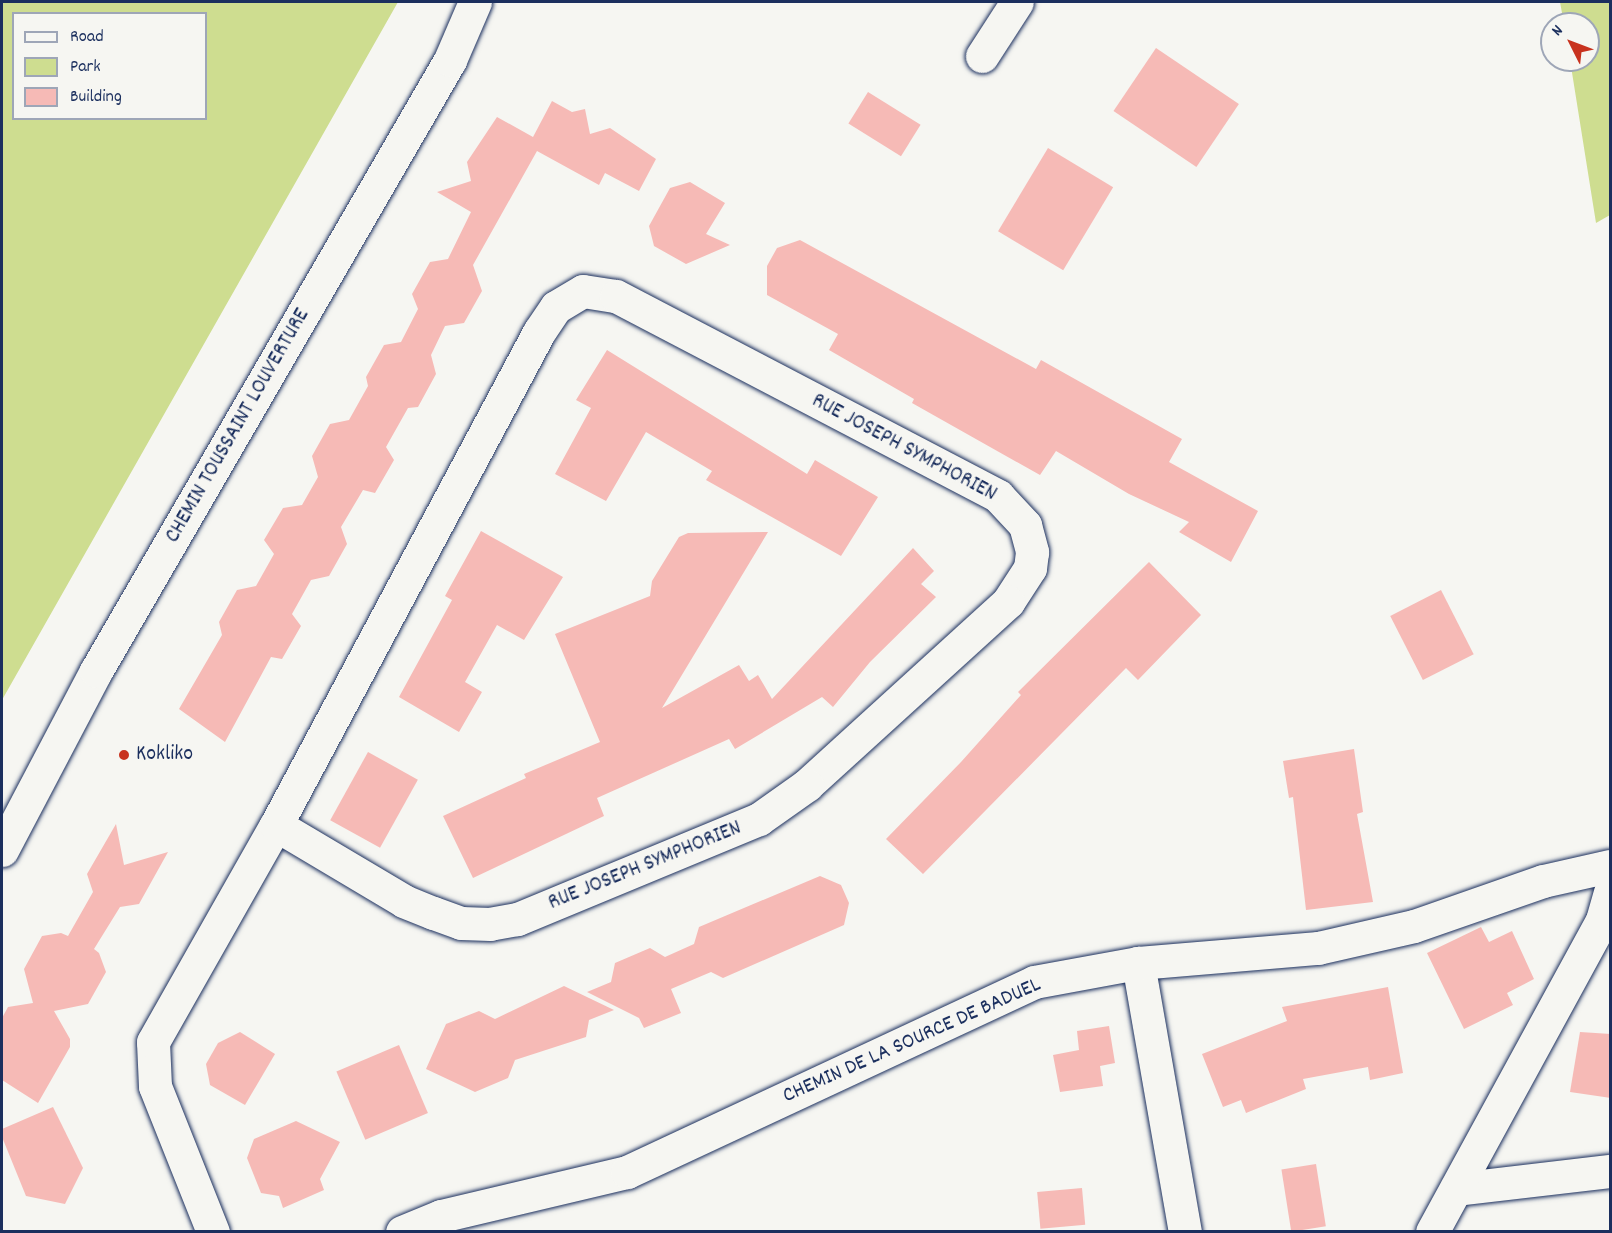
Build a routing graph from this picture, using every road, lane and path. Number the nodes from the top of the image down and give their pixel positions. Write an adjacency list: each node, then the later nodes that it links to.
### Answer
1 (475, 2): 5 (street, CHEMIN TOUSSAINT LOUVERTURE)
2 (1017, 2): 3 (street)
3 (982, 56)
4 (276, 825): 4 (street, RUE JOSEPH SYMPHORIEN); 11 (street, RUE JOSEPH SYMPHORIEN)
5 (2, 850)
6 (1611, 866): 8 (street, CHEMIN DE LA SOURCE DE BADUEL)
7 (1611, 892): 10 (street)
8 (1138, 963): 12 (street, CHEMIN DE LA SOURCE DE BADUEL); 13 (street)
9 (1611, 1171): 10 (street)
10 (1456, 1189): 14 (street)
11 (213, 1232)
12 (402, 1232)
13 (1185, 1232)
14 (1432, 1232)

